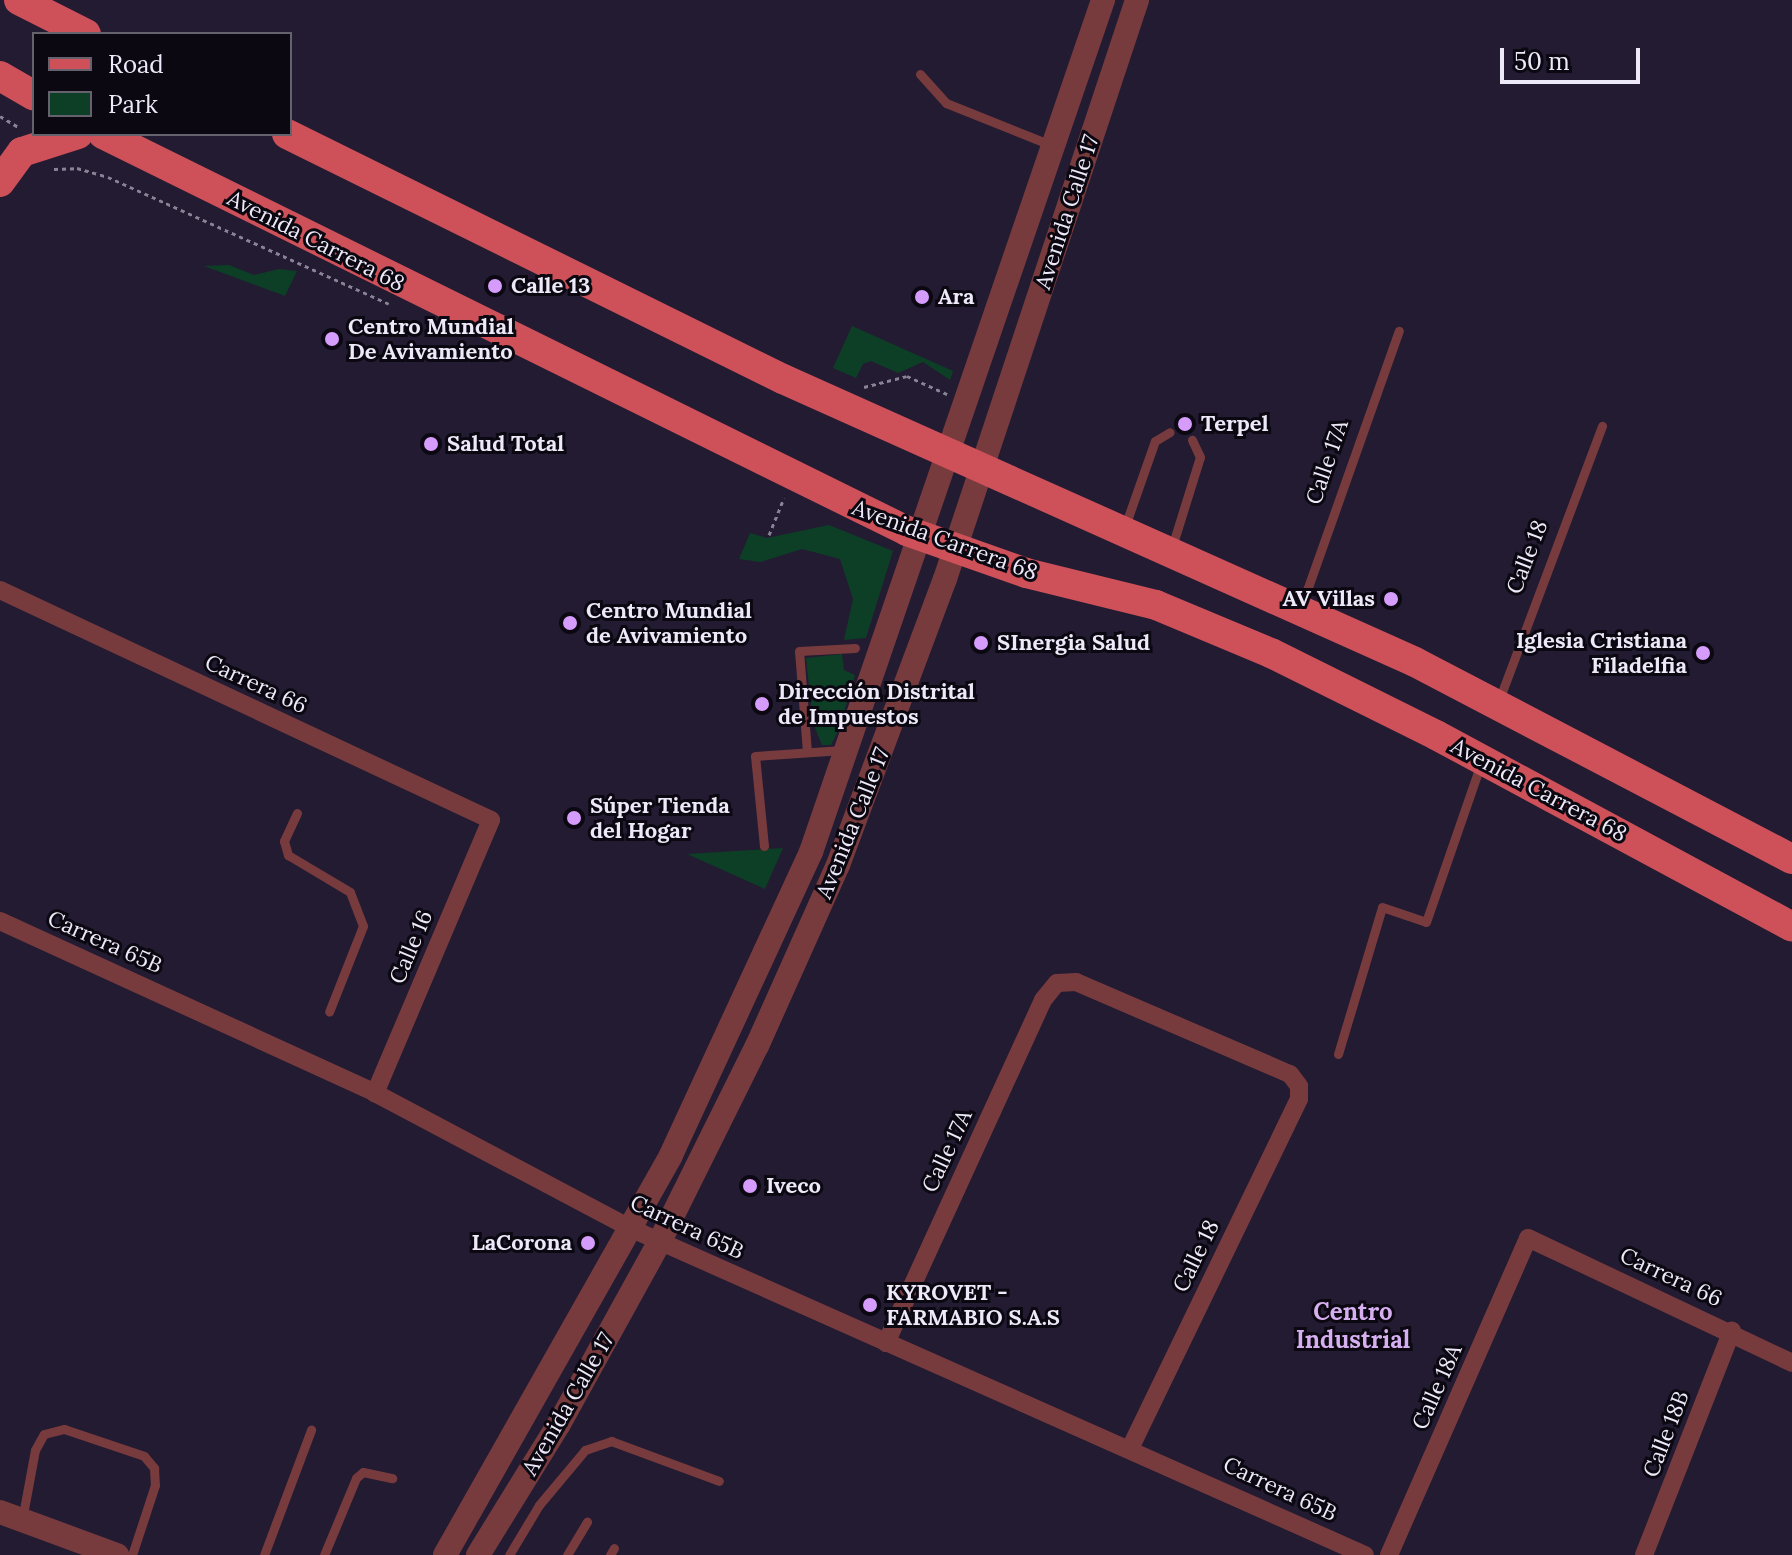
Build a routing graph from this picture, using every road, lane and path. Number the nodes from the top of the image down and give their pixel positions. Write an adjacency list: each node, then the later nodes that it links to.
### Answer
1 (19, 0): 4 (main road)
2 (1103, 0): 13 (street, Avenida Calle 17)
3 (1137, 0): 24 (street, Avenida Calle 17)
4 (82, 32)
5 (920, 74): 13 (lane)
6 (0, 76): 7 (main road)
7 (32, 95)
8 (0, 116): 9 (path)
9 (23, 129)
10 (74, 136): 15 (main road)
11 (291, 136): 23 (main road)
12 (112, 139): 30 (main road, Avenida Carrera 68)
13 (1055, 147): 23 (street, Avenida Calle 17)
14 (42, 170): 16 (path)
15 (0, 182)
16 (394, 307)
17 (1399, 331): 34 (lane, Calle 17A)
18 (855, 389): 19 (path)
19 (954, 396)
20 (1602, 426): 36 (lane, Calle 18)
21 (1170, 432): 28 (lane)
22 (1192, 440): 32 (lane)
23 (950, 455): 24 (main road); 30 (street, Avenida Calle 17)
24 (982, 470): 28 (main road); 31 (street, Avenida Calle 17)
25 (770, 491): 26 (path)
26 (784, 497): 27 (path); 29 (path)
27 (795, 503)
28 (1123, 533): 32 (main road)
29 (769, 535)
30 (921, 536): 31 (main road, Avenida Carrera 68); 37 (street, Avenida Calle 17)
31 (955, 549): 39 (main road, Avenida Carrera 68); 45 (street, Avenida Calle 17)
32 (1170, 553): 34 (main road)
33 (0, 590): 41 (street, Carrera 66)
34 (1300, 610): 36 (main road)
35 (855, 648): 38 (lane)
36 (1498, 705): 44 (main road)
37 (846, 750): 38 (lane); 43 (street, Avenida Calle 17)
38 (807, 752): 42 (lane)
39 (1483, 759): 47 (main road, Avenida Carrera 68); 49 (lane)
40 (297, 813): 48 (lane)
41 (491, 820): 51 (street, Calle 16)
42 (764, 846)
43 (811, 852): 45 (street); 52 (street, Avenida Calle 17)
44 (1792, 859)
45 (838, 865): 54 (street, Avenida Calle 17)
46 (0, 921): 51 (street, Carrera 65B)
47 (1792, 927)
48 (329, 1012)
49 (1338, 1054)
50 (1299, 1086): 56 (street, Calle 17A); 59 (street, Calle 18)
51 (375, 1093): 52 (street, Carrera 65B)
52 (632, 1229): 54 (street, Carrera 65B); 68 (street, Avenida Calle 17)
53 (1528, 1238): 55 (street, Carrera 66); 73 (street, Calle 18A)
54 (660, 1241): 56 (street, Carrera 65B); 69 (street, Avenida Calle 17)
55 (1732, 1331): 57 (street, Carrera 66); 74 (street, Calle 18B)
56 (886, 1343): 59 (street, Carrera 65B)
57 (1792, 1363)
58 (311, 1430): 66 (lane)
59 (1131, 1447): 72 (street, Carrera 65B)
60 (392, 1478): 67 (lane)
61 (719, 1481): 70 (lane)
62 (11, 1516): 64 (street); 65 (lane)
63 (587, 1522): 71 (lane)
64 (117, 1555)
65 (132, 1555)
66 (264, 1555)
67 (324, 1555)
68 (445, 1555)
69 (478, 1555)
70 (509, 1555)
71 (567, 1555)
72 (1365, 1555)
73 (1389, 1555)
74 (1644, 1555)

